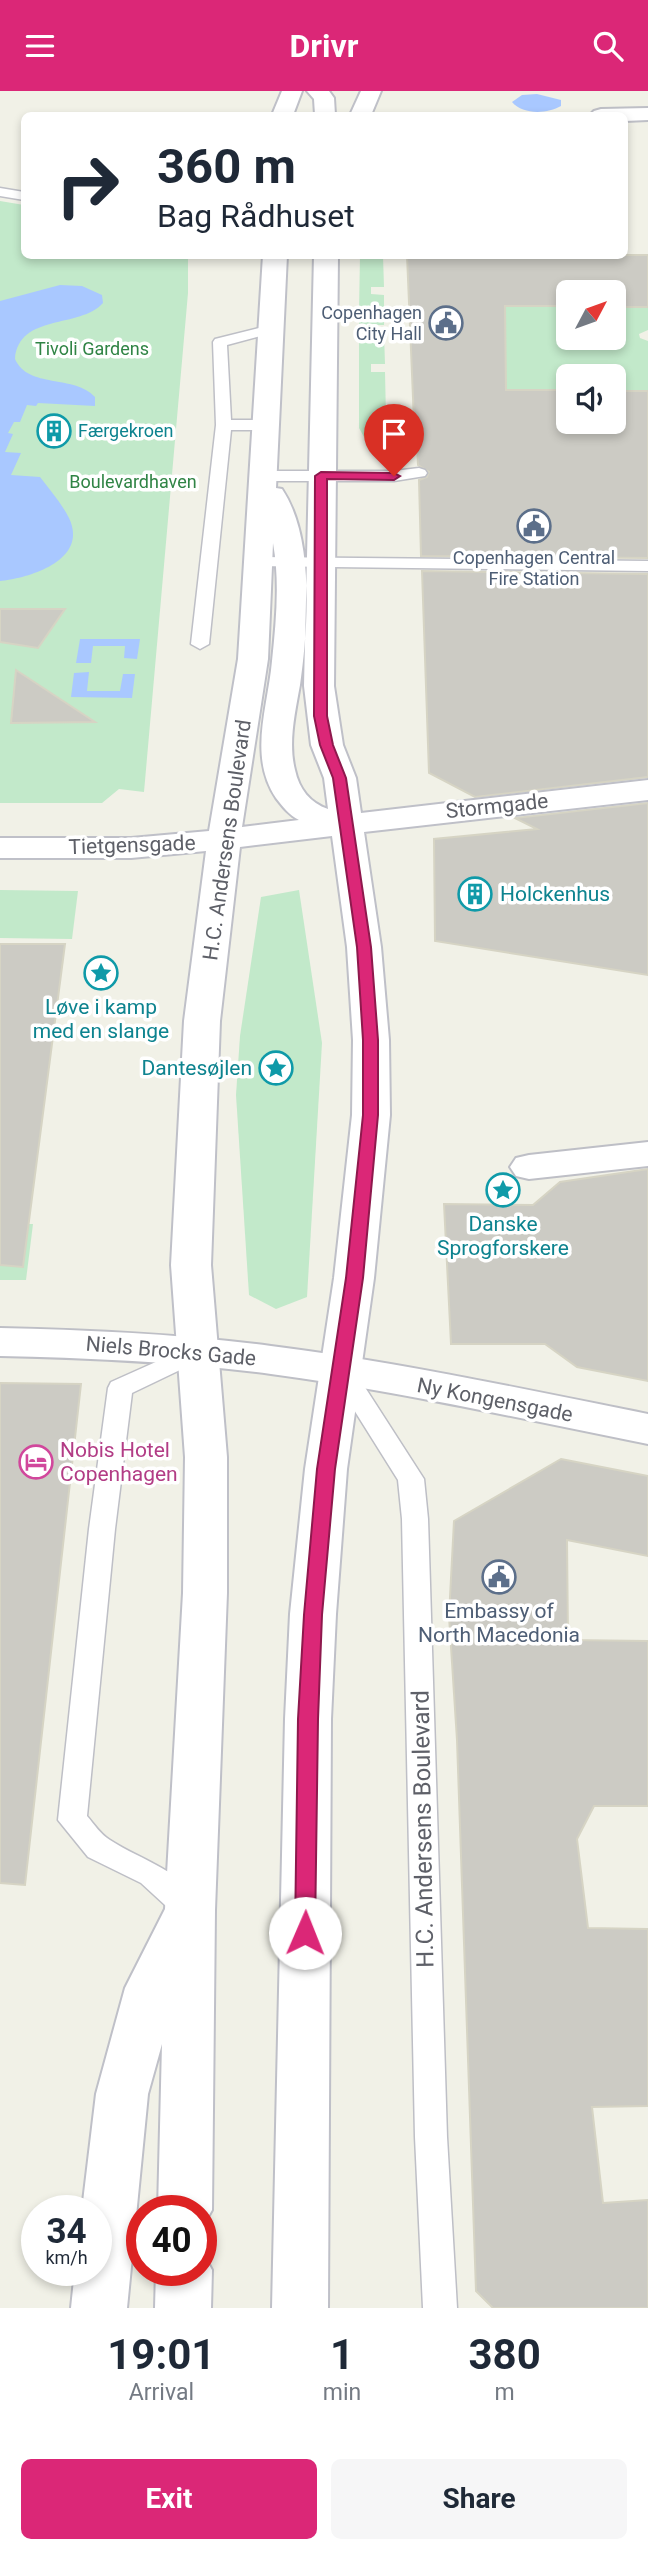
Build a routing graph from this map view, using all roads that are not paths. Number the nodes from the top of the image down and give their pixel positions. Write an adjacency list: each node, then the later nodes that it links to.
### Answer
1 (317, 91): 3 (street)
2 (371, 91): 4 (street)
3 (325, 112)
4 (361, 112)
5 (628, 114): 6 (street)
6 (648, 114)
7 (0, 192): 8 (lane)
8 (21, 196)
9 (275, 259): 11 (street, H.C. Andersens Boulevard)
10 (326, 259): 16 (street)
11 (271, 329): 12 (lane); 13 (street, H.C. Andersens Boulevard)
12 (223, 425): 13 (lane); 21 (lane)
13 (267, 425): 15 (street, H.C. Andersens Boulevard)
14 (419, 473): 16 (lane)
15 (264, 476): 16 (lane); 17 (street, H.C. Andersens Boulevard); 18 (street)
16 (321, 476): 19 (street)
17 (259, 562): 18 (lane); 24 (street, H.C. Andersens Boulevard)
18 (290, 562): 19 (lane); 23 (street)
19 (321, 562): 20 (lane); 23 (street)
20 (648, 566)
21 (200, 644)
22 (648, 790): 23 (street, Stormgade)
23 (346, 824): 24 (street, Tietgensgade); 30 (street)
24 (224, 840): 25 (street, Tietgensgade); 29 (street, H.C. Andersens Boulevard)
25 (0, 848)
26 (648, 1154): 27 (street)
27 (528, 1167)
28 (0, 1342): 29 (street, Niels Brocks Gade)
29 (196, 1352): 30 (street, Niels Brocks Gade); 32 (lane); 33 (street, H.C. Andersens Boulevard)
30 (341, 1370): 31 (street, Ny Kongensgade); 38 (street); 39 (lane, H.C. Andersens Boulevard)
31 (648, 1429)
32 (72, 1820): 33 (lane)
33 (190, 1910): 34 (street, H.C. Andersens Boulevard); 36 (street)
34 (185, 2195)
35 (184, 2286): 37 (street)
36 (99, 2308)
37 (183, 2308)
38 (300, 2308)
39 (440, 2308)

